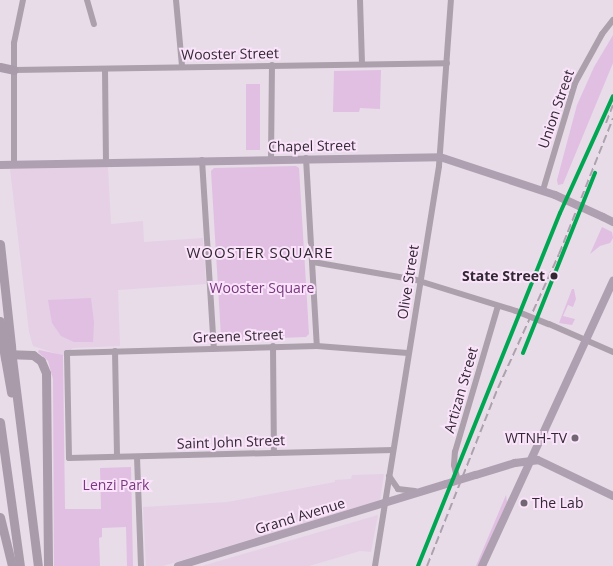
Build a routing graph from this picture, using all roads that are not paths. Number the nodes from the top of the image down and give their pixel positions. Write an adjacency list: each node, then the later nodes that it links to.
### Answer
1 (23, 0): 14 (street)
2 (87, 0): 7 (street)
3 (176, 0): 11 (street)
4 (360, 0): 9 (street)
5 (451, 0): 8 (street, Olive Street)
6 (613, 20): 22 (street, Union Street)
7 (94, 24)
8 (447, 63): 9 (street, Wooster Street); 15 (street, Olive Street)
9 (362, 64): 10 (street, Wooster Street)
10 (272, 65): 11 (street, Wooster Street); 17 (street)
11 (182, 66): 13 (street, Wooster Street)
12 (0, 67): 14 (highway)
13 (105, 69): 14 (street, Wooster Street); 19 (street)
14 (14, 70): 20 (street)
15 (440, 157): 16 (main road, Chapel Street); 22 (main road, Chapel Street); 27 (street, Olive Street)
16 (306, 158): 17 (main road, Chapel Street); 25 (street)
17 (270, 159): 18 (main road, Chapel Street)
18 (202, 160): 19 (main road, Chapel Street); 33 (street)
19 (106, 162): 20 (main road, Chapel Street)
20 (14, 164): 21 (main road, Chapel Street)
21 (0, 165)
22 (542, 190): 23 (main road, Chapel Street, bridge)
23 (613, 222)
24 (0, 244): 35 (highway)
25 (313, 262): 27 (street); 32 (street)
26 (613, 281): 30 (main road)
27 (420, 282): 28 (street); 37 (street, Olive Street)
28 (498, 306): 30 (street, bridge); 46 (street, Artizan Street)
29 (0, 322): 35 (highway)
30 (585, 340): 36 (street); 44 (main road)
31 (273, 346): 32 (street, Greene Street); 33 (street, Greene Street); 40 (street)
32 (317, 346): 37 (street, Greene Street)
33 (214, 349): 34 (street, Greene Street)
34 (115, 351): 41 (street); 43 (street, Greene Street)
35 (6, 352): 53 (highway); 54 (highway)
36 (613, 352)
37 (408, 354): 39 (street, Olive Street)
38 (0, 422): 52 (highway)
39 (393, 450): 40 (street, Saint John Street); 45 (street, Olive Street)
40 (274, 453): 42 (street, Saint John Street)
41 (117, 456): 42 (street, Saint John Street); 43 (street, Saint John Street)
42 (137, 456): 55 (street)
43 (69, 458)
44 (531, 460): 46 (main road, Grand Avenue, bridge); 48 (main road); 58 (main road)
45 (389, 476): 47 (street, Grand Avenue); 49 (street, Olive Street)
46 (458, 481): 47 (main road, Grand Avenue, bridge)
47 (429, 490): 49 (main road, Grand Avenue)
48 (613, 496)
49 (385, 504): 56 (main road, Grand Avenue); 57 (street, Olive Street)
50 (0, 517): 51 (highway)
51 (12, 566)
52 (20, 566)
53 (38, 566)
54 (48, 566)
55 (141, 566)
56 (178, 566)
57 (375, 566)
58 (482, 566)

